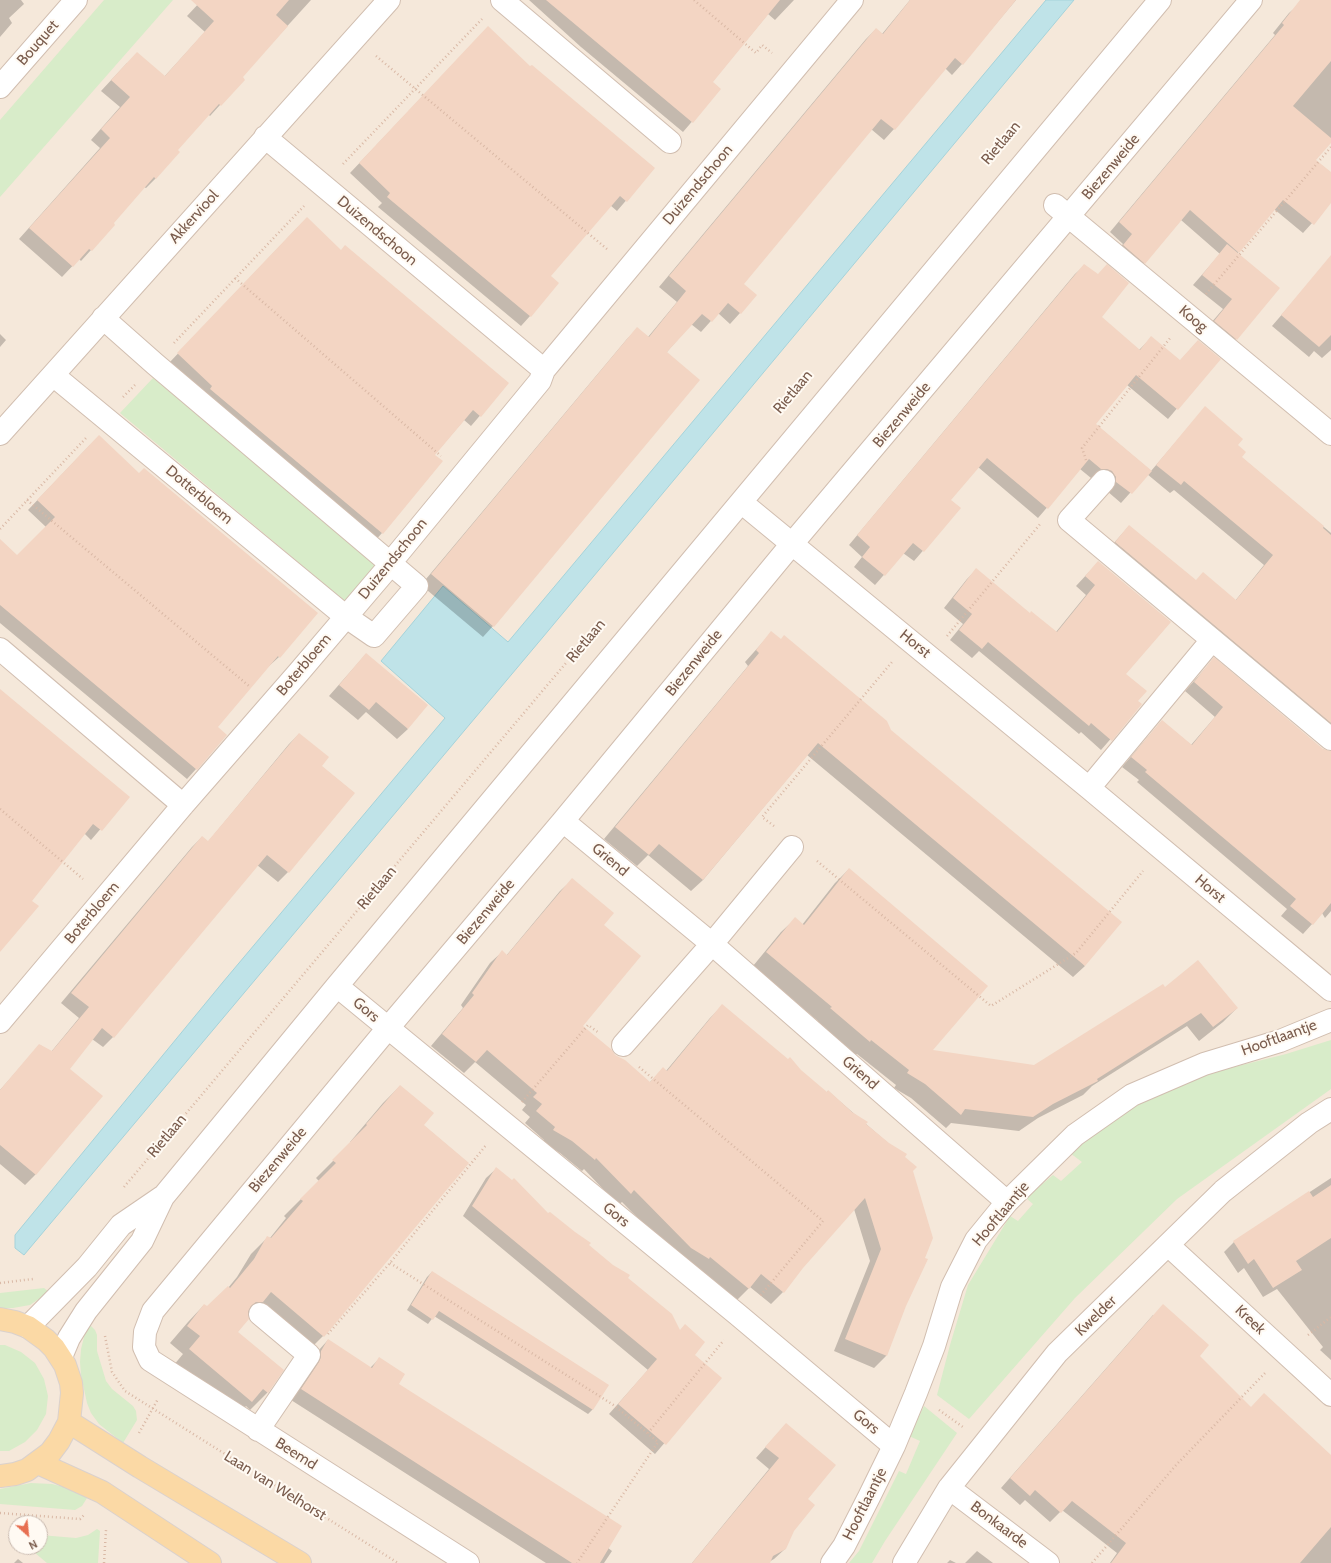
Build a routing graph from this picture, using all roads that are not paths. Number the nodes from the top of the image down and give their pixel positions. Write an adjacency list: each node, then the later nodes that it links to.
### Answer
1 (76, 0): 7 (street, Bouquet)
2 (389, 0): 8 (street, Akkerviool)
3 (502, 0): 9 (street)
4 (852, 0): 12 (street, Duizendschoon)
5 (1160, 0): 17 (street, Rietlaan)
6 (1252, 0): 10 (street, Biezenweide)
7 (0, 87)
8 (265, 138): 11 (street, Akkerviool); 12 (street, Duizendschoon)
9 (670, 142)
10 (1062, 211): 15 (street, Koog); 18 (street, Biezenweide)
11 (103, 318): 13 (street, Akkerviool); 19 (street)
12 (544, 370): 19 (street, Duizendschoon)
13 (53, 375): 14 (street, Akkerviool); 20 (street, Dotterbloem)
14 (0, 434)
15 (1331, 434)
16 (1104, 481): 21 (street)
17 (741, 502): 18 (street, Horst); 29 (street, Rietlaan)
18 (792, 544): 24 (street, Horst); 26 (street, Biezenweide)
19 (393, 560): 20 (street, Duizendschoon); 20 (street, Dotterbloem)
20 (345, 616): 25 (street, Boterbloem)
21 (1212, 640): 23 (street); 24 (street)
22 (0, 649): 25 (street)
23 (1331, 739)
24 (1088, 788): 30 (street, Horst)
25 (184, 805): 32 (street, Boterbloem)
26 (564, 821): 28 (street, Griend); 33 (street, Biezenweide)
27 (785, 839): 28 (street)
28 (712, 944): 34 (street); 37 (street, Griend)
29 (337, 986): 33 (street, Gors); 36 (street, Rietlaan)
30 (1331, 990)
31 (1331, 1020): 37 (street, Hooftlaantje)
32 (0, 1022)
33 (388, 1028): 42 (street, Biezenweide); 47 (street, Gors)
34 (623, 1045)
35 (1331, 1110): 38 (street, Kwelder)
36 (163, 1197): 41 (street, Rietlaan); 43 (street, Rietlaan)
37 (1007, 1202): 47 (street, Hooftlaantje)
38 (1168, 1245): 44 (street, Kreek); 50 (street, Kwelder)
39 (260, 1314): 46 (street)
40 (0, 1319): 41 (main road)
41 (28, 1327): 43 (main road)
42 (145, 1332): 46 (street, Beemd)
43 (61, 1357): 45 (main road)
44 (1331, 1395)
45 (70, 1422): 48 (main road); 52 (main road)
46 (258, 1430): 53 (street, Beemd)
47 (894, 1446): 54 (street, Hooftlaantje)
48 (38, 1463): 49 (main road); 51 (main road)
49 (0, 1476)
50 (950, 1488): 55 (street, Kwelder); 56 (street, Bonkaarde)
51 (210, 1563)
52 (300, 1563)
53 (468, 1563)
54 (832, 1563)
55 (904, 1563)
56 (1048, 1563)

